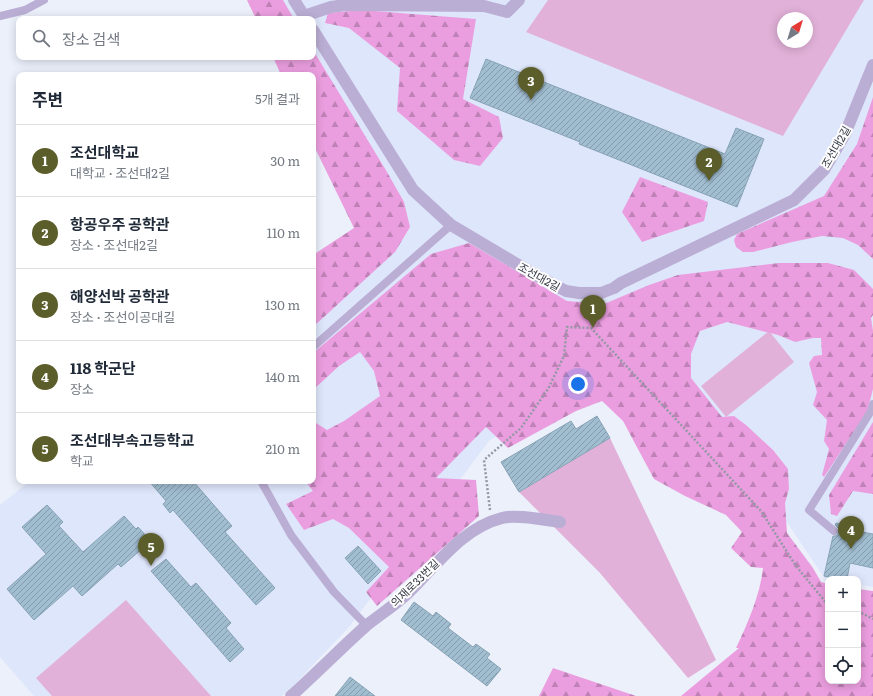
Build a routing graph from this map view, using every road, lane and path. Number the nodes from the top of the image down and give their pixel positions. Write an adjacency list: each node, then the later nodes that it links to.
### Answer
1 (44, 0): 4 (lane)
2 (294, 0): 5 (street)
3 (518, 0): 6 (street)
4 (0, 16)
5 (304, 16)
6 (308, 16)
7 (316, 35): 9 (street, 조선대2길)
8 (873, 65): 9 (street, 조선대2길)
9 (451, 225): 10 (lane)
10 (316, 344)
11 (873, 404): 15 (lane)
12 (263, 484): 19 (lane)
13 (491, 521): 14 (street, 의재로33번길); 16 (path); 19 (street, 의재로33번길)
14 (560, 522)
15 (834, 531)
16 (825, 601)
17 (860, 612): 18 (path)
18 (873, 619)
19 (367, 626): 20 (street, 의재로33번길)
20 (291, 696)

